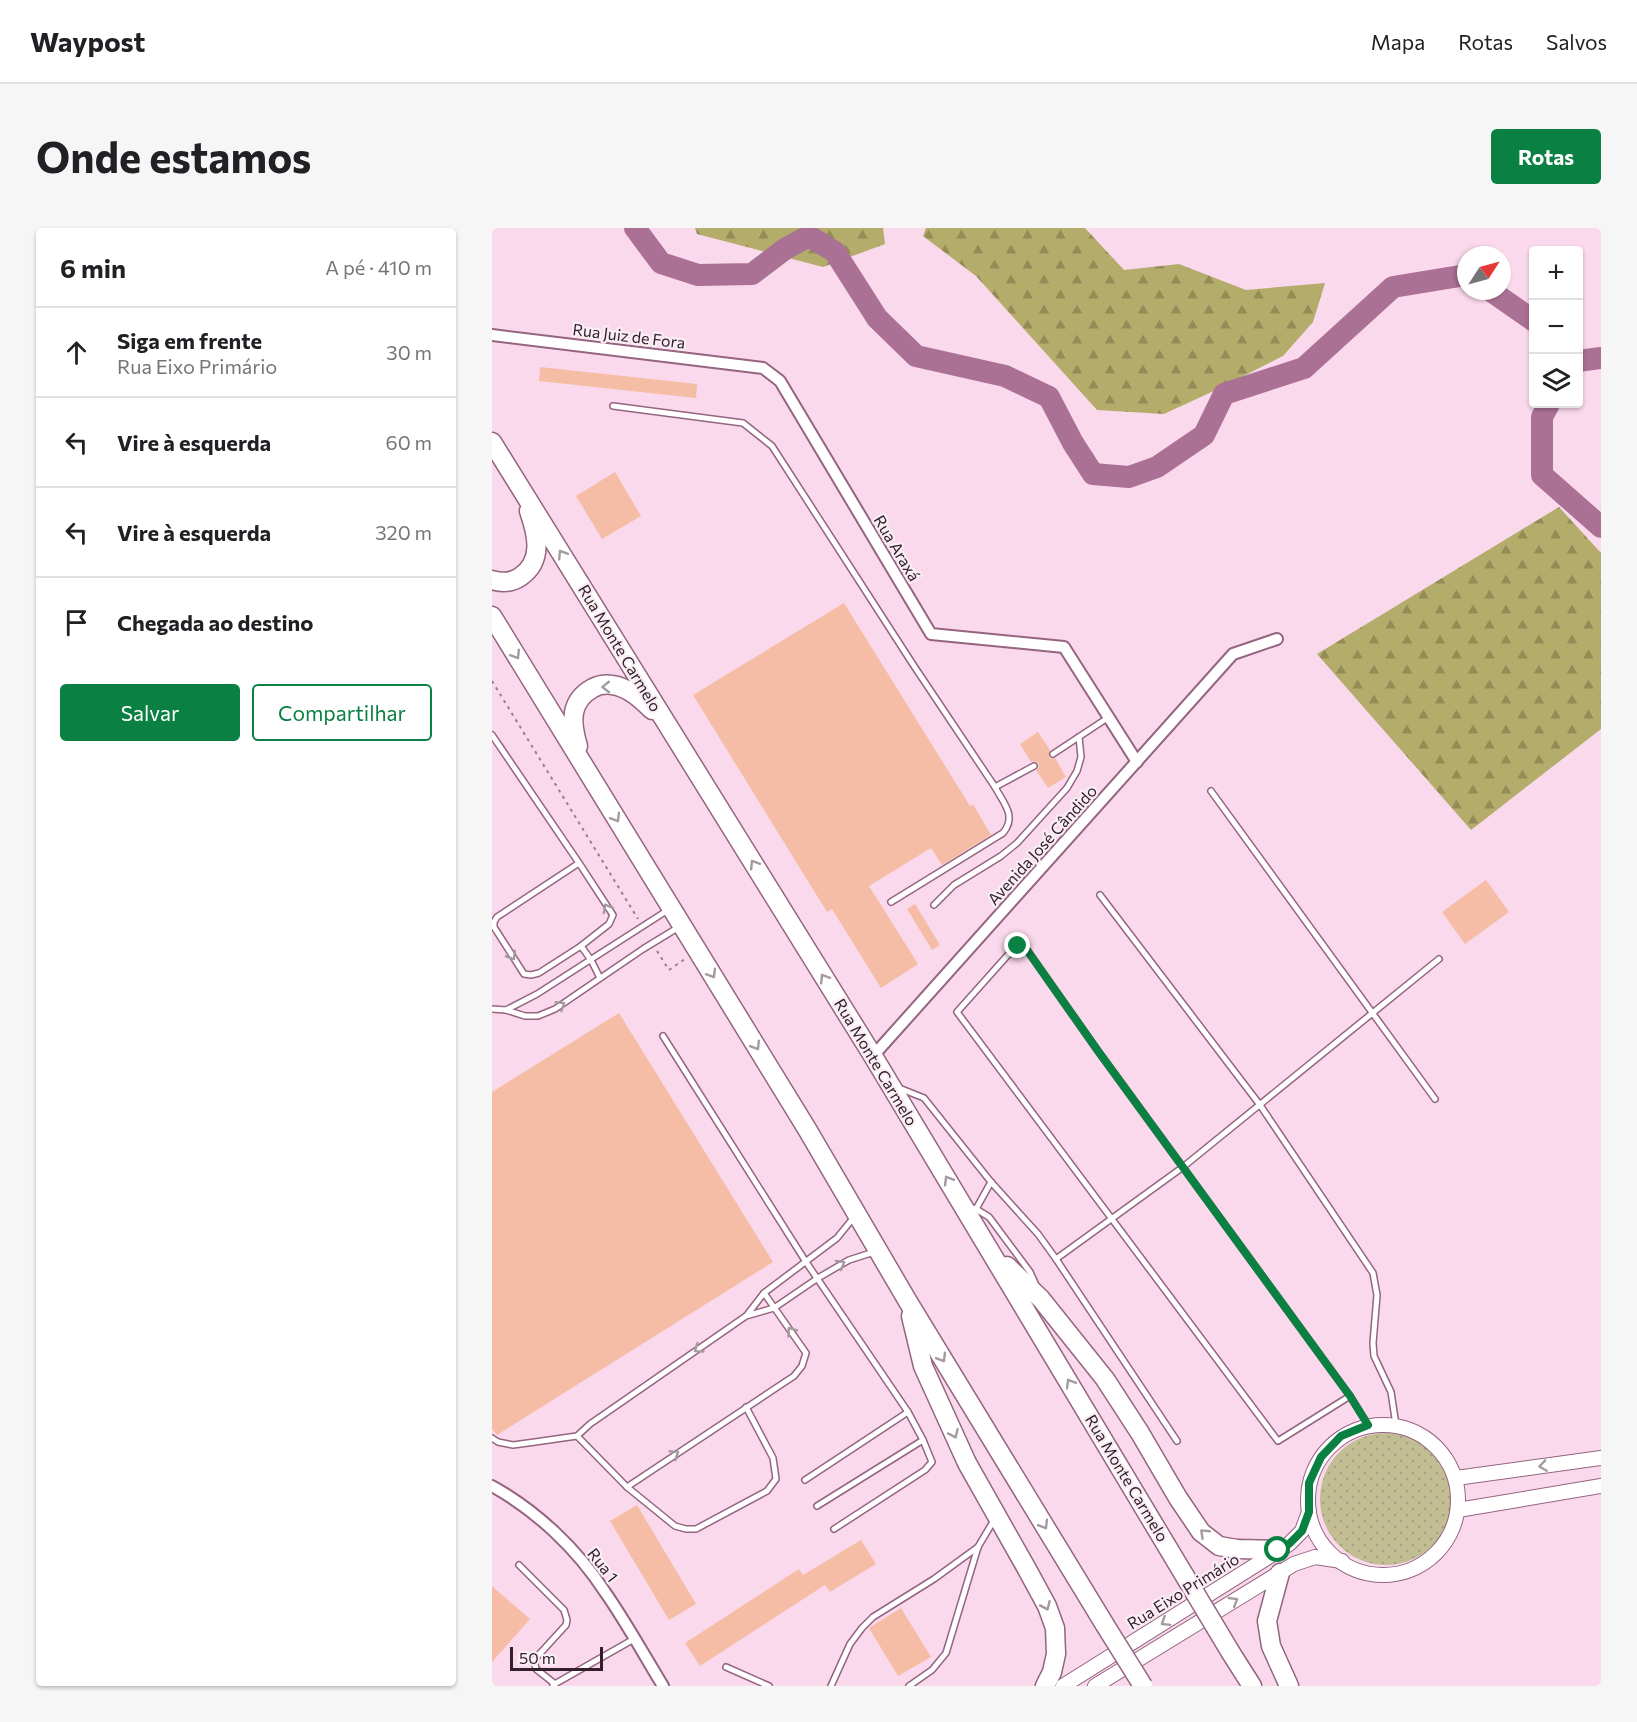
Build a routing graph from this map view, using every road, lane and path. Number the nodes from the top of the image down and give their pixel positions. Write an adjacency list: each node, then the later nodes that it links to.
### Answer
1 (492, 335): 2 (street, Rua Juiz de Fora)
2 (763, 368): 10 (street, Rua Araxá)
3 (613, 406): 18 (lane)
4 (492, 442): 5 (highway, Rua Monte Carmelo)
5 (514, 478): 6 (highway); 11 (highway, Rua Monte Carmelo, one-way to 5)
6 (492, 580)
7 (492, 616): 17 (highway, one-way to 17)
8 (1277, 639): 15 (street, Avenida José Cândido)
9 (492, 681): 26 (path)
10 (1109, 717): 13 (lane); 15 (street)
11 (669, 729): 17 (highway, one-way to 17); 39 (highway, Rua Monte Carmelo, one-way to 11)
12 (492, 735): 20 (lane)
13 (1078, 737): 14 (lane); 23 (lane)
14 (1053, 754)
15 (1137, 762): 39 (street, Avenida José Cândido)
16 (1034, 766): 18 (lane)
17 (586, 768): 24 (highway, one-way to 24)
18 (995, 787): 22 (lane)
19 (1211, 791): 36 (lane)
20 (579, 863): 28 (lane, one-way to 20); 28 (lane, one-way to 28)
21 (1100, 895): 42 (lane)
22 (891, 902)
23 (934, 905)
24 (672, 908): 25 (highway); 26 (lane)
25 (682, 925): 27 (lane); 29 (highway)
26 (643, 928): 31 (lane)
27 (653, 943): 29 (path); 32 (lane)
28 (581, 946): 31 (lane)
29 (698, 951): 46 (highway, one-way to 46)
30 (1438, 959): 36 (lane)
31 (591, 960): 32 (lane); 33 (lane)
32 (600, 978): 37 (lane, one-way to 32)
33 (524, 1002): 35 (lane); 37 (lane)
34 (492, 1009): 35 (lane)
35 (506, 1010): 37 (lane)
36 (1373, 1012): 41 (lane); 42 (lane)
37 (525, 1016)
38 (663, 1036): 51 (lane)
39 (873, 1056): 40 (highway, Rua Monte Carmelo)
40 (890, 1083): 44 (lane); 45 (highway, Rua Monte Carmelo, one-way to 40)
41 (1435, 1099)
42 (1260, 1105): 43 (lane); 62 (lane)
43 (1183, 1167): 47 (lane); 47 (lane); 58 (lane)
44 (991, 1182): 45 (lane); 50 (lane)
45 (970, 1208): 49 (highway, Rua Monte Carmelo); 54 (lane)
46 (857, 1213): 48 (highway); 51 (lane)
47 (1113, 1219): 50 (lane); 58 (lane)
48 (879, 1251): 52 (lane, one-way to 48); 55 (highway)
49 (991, 1251): 54 (highway); 94 (highway, Rua Monte Carmelo, one-way to 49, bridge)
50 (1056, 1259): 66 (lane)
51 (806, 1262): 52 (lane); 53 (lane)
52 (818, 1278): 56 (lane); 60 (lane)
53 (764, 1293): 56 (lane); 57 (lane)
54 (1041, 1299): 79 (highway, one-way to 54)
55 (907, 1300): 76 (highway, one-way to 76); 93 (highway, one-way to 93, bridge)
56 (774, 1308): 57 (lane); 59 (lane, one-way to 56)
57 (746, 1316): 63 (lane, one-way to 63)
58 (1350, 1396): 61 (lane)
59 (746, 1407): 72 (lane, one-way to 59); 72 (lane)
60 (908, 1412): 65 (lane); 69 (lane)
61 (1368, 1425): 62 (street); 75 (street)
62 (1396, 1425): 68 (street)
63 (577, 1436): 64 (lane); 72 (lane)
64 (492, 1438)
65 (924, 1440): 73 (lane); 77 (lane)
66 (1178, 1441)
67 (1601, 1458): 68 (street, one-way to 68)
68 (1456, 1478): 74 (street)
69 (805, 1480)
70 (492, 1486): 83 (street, Rua 1)
71 (1601, 1486): 74 (street)
72 (627, 1487)
73 (817, 1506)
74 (1458, 1510): 80 (street)
75 (1309, 1512): 79 (street, Rua Eixo Primário); 80 (street)
76 (996, 1516): 78 (lane); 90 (highway, one-way to 90)
77 (834, 1528)
78 (978, 1547): 88 (lane); 89 (lane)
79 (1278, 1550): 91 (street, Rua Eixo Primário, one-way to 91)
80 (1343, 1562): 82 (street)
81 (519, 1565): 85 (lane)
82 (1280, 1573): 92 (street, one-way to 82); 95 (highway)
83 (634, 1639): 85 (lane); 86 (street, Rua 1)
84 (726, 1667): 87 (lane)
85 (553, 1685)
86 (663, 1686)
87 (769, 1686)
88 (831, 1686)
89 (909, 1686)
90 (1045, 1686)
91 (1063, 1686)
92 (1095, 1686)
93 (1143, 1686)
94 (1252, 1686)
95 (1289, 1686)

